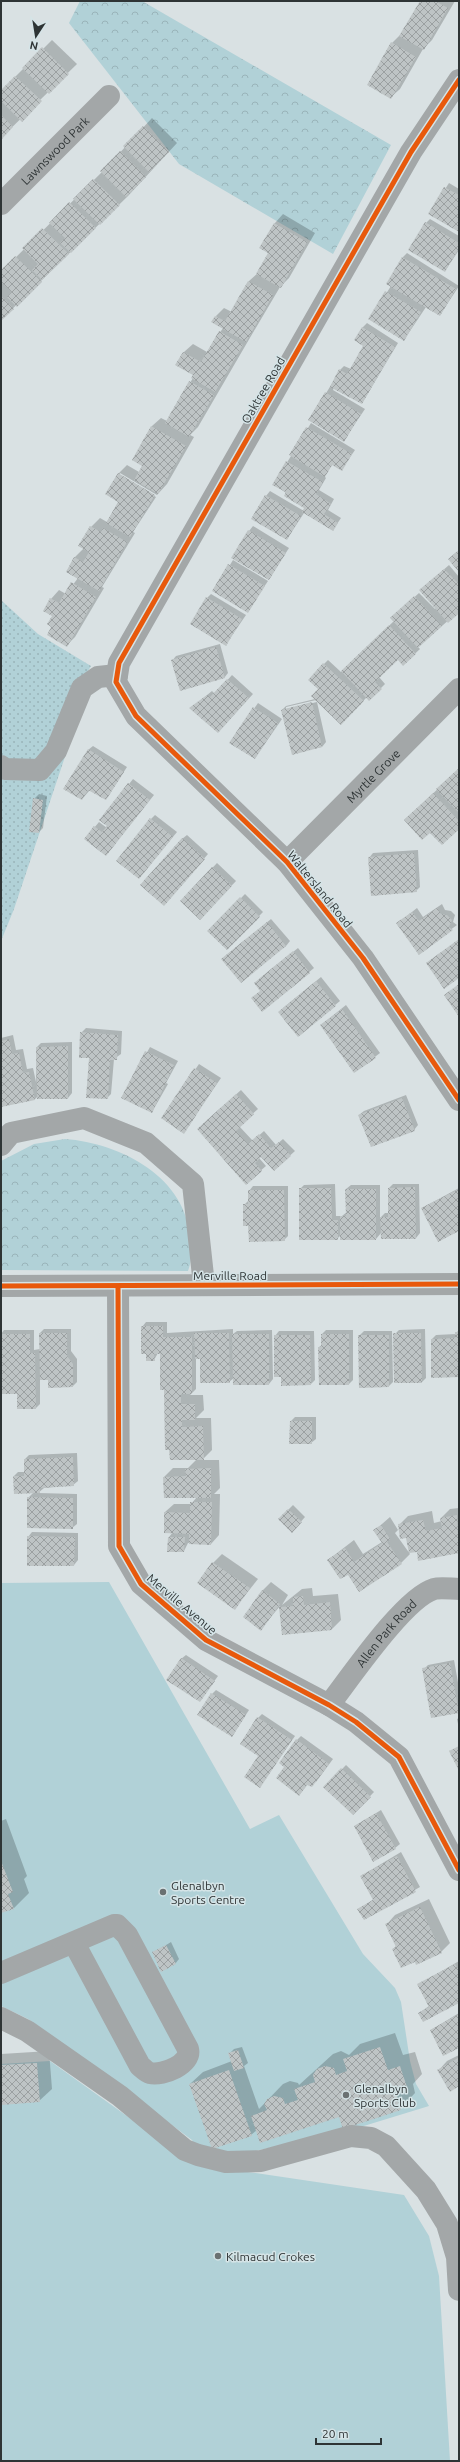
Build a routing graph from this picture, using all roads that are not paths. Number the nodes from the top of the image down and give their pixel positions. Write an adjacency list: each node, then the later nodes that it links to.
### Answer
1 (459, 80): 4 (street, Oaktree Road)
2 (109, 96): 3 (street, Lawnswood Park)
3 (1, 204)
4 (117, 675): 6 (street); 7 (street, Waltersland Road)
5 (459, 690): 7 (street, Myrtle Grove)
6 (1, 766)
7 (287, 862): 8 (street, Waltersland Road)
8 (459, 1100)
9 (1, 1145): 11 (street, Merville Road)
10 (459, 1284): 11 (street, Merville Road)
11 (204, 1285): 13 (street, Merville Road)
12 (1, 1286): 13 (street, Merville Road)
13 (118, 1287): 15 (street, Merville Avenue)
14 (459, 1589): 15 (street, Allen Park Road)
15 (329, 1705): 16 (street, Merville Avenue)
16 (459, 1870)
17 (74, 1943): 17 (street); 18 (street)
18 (1, 1973)
19 (1, 2018): 20 (street)
20 (459, 2290)

